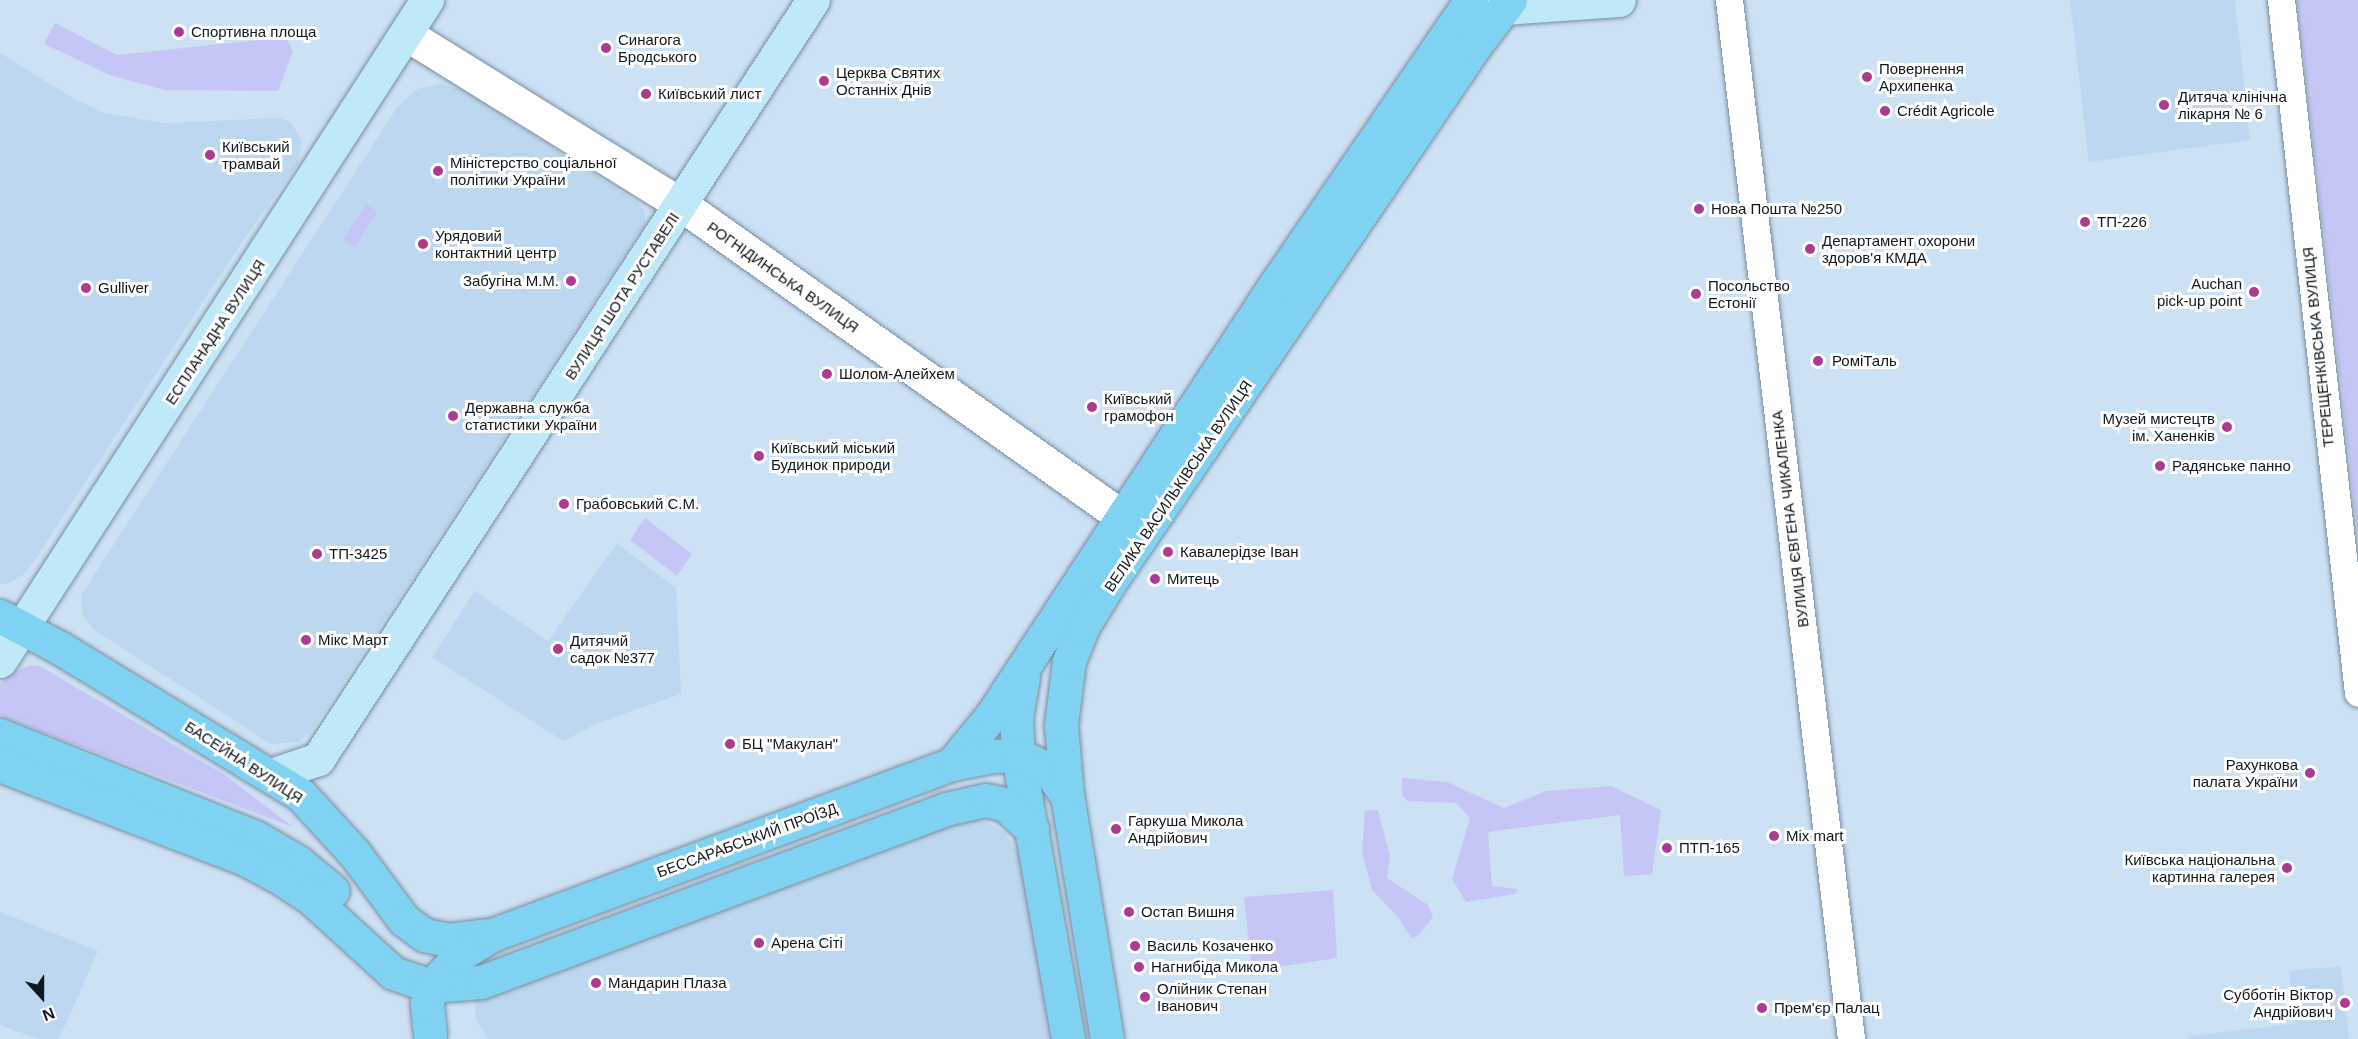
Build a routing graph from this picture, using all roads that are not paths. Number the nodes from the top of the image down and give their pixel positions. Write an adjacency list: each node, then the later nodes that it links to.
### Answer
1 (427, 0): 8 (main road, ЕСПЛАНАДНА ВУЛИЦЯ)
2 (813, 0): 9 (main road, ВУЛИЦЯ ШОТА РУСТАВЕЛІ)
3 (1471, 0): 10 (main road, ВЕЛИКА ВАСИЛЬКІВСЬКА ВУЛИЦЯ)
4 (1619, 0): 7 (main road)
5 (1729, 0): 28 (street, ВУЛИЦЯ ЄВГЕНА ЧИКАЛЕНКА)
6 (2281, 0): 14 (street, ТЕРЕЩЕНКІВСЬКА ВУЛИЦЯ)
7 (1502, 3): 20 (main road, ВЕЛИКА ВАСИЛЬКІВСЬКА ВУЛИЦЯ)
8 (406, 34): 9 (street, РОГНІДИНСЬКА ВУЛИЦЯ); 11 (main road, ЕСПЛАНАДНА ВУЛИЦЯ)
9 (682, 205): 10 (street, РОГНІДИНСЬКА ВУЛИЦЯ); 19 (main road, ВУЛИЦЯ ШОТА РУСТАВЕЛІ)
10 (1121, 516): 12 (main road, ВЕЛИКА ВАСИЛЬКІВСЬКА ВУЛИЦЯ)
11 (12, 622): 13 (main road, ЕСПЛАНАДНА ВУЛИЦЯ); 19 (main road, БАСЕЙНА ВУЛИЦЯ)
12 (1030, 652): 16 (main road, ВЕЛИКА ВАСИЛЬКІВСЬКА ВУЛИЦЯ); 17 (main road, ВЕЛИКА ВАСИЛЬКІВСЬКА ВУЛИЦЯ)
13 (0, 661)
14 (2358, 693)
15 (0, 735): 23 (main road)
16 (1018, 755): 17 (main road, БЕССАРАБСЬКИЙ ПРОЇЗД); 20 (main road, БЕССАРАБСЬКИЙ ПРОЇЗД); 21 (main road, ВЕЛИКА ВАСИЛЬКІВСЬКА ВУЛИЦЯ)
17 (952, 764): 22 (main road, БЕССАРАБСЬКИЙ ПРОЇЗД)
18 (0, 765): 23 (main road)
19 (271, 775): 22 (main road, БАСЕЙНА ВУЛИЦЯ)
20 (1067, 796): 27 (main road, ВЕЛИКА ВАСИЛЬКІВСЬКА ВУЛИЦЯ)
21 (1032, 829): 24 (main road); 26 (main road, ВЕЛИКА ВАСИЛЬКІВСЬКА ВУЛИЦЯ)
22 (492, 934): 24 (main road, БЕССАРАБСЬКИЙ ПРОЇЗД)
23 (393, 973): 24 (main road); 25 (main road)
24 (431, 986): 25 (main road)
25 (431, 1036)
26 (1068, 1039)
27 (1107, 1039)
28 (1851, 1039)

